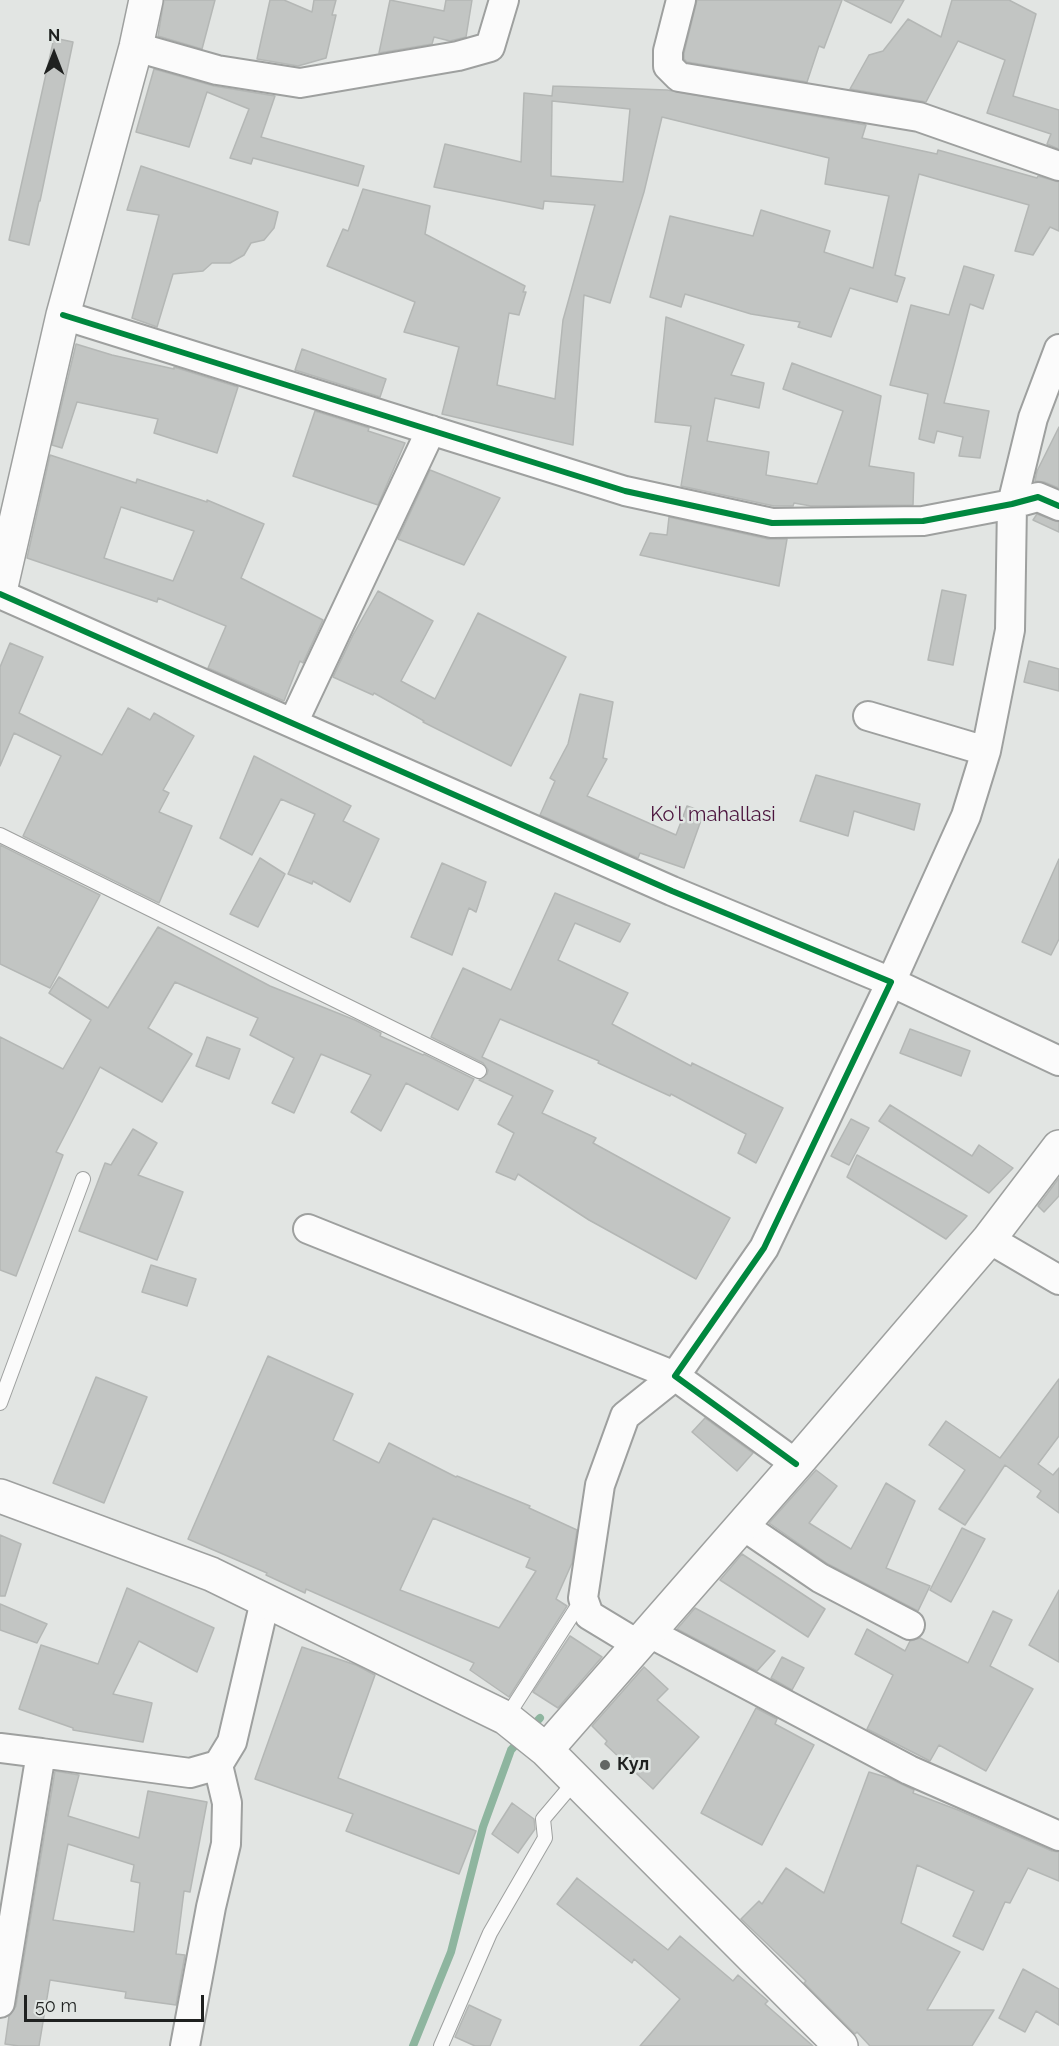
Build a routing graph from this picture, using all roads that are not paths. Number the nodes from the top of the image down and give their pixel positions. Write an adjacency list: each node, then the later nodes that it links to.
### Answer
1 (146, 0): 4 (street)
2 (504, 0): 4 (street)
3 (681, 0): 5 (street)
4 (136, 47): 6 (street)
5 (1059, 166)
6 (63, 315): 8 (street); 11 (street)
7 (1059, 349): 9 (street)
8 (431, 430): 9 (street); 14 (street)
9 (1012, 504): 10 (street); 15 (street)
10 (1059, 506)
11 (6, 540): 12 (street)
12 (0, 592): 14 (street)
13 (868, 716): 15 (street)
14 (293, 723): 17 (street)
15 (986, 751): 17 (street)
16 (0, 835): 19 (lane)
17 (891, 982): 18 (street); 25 (street)
18 (1059, 1061)
19 (479, 1071)
20 (1059, 1147): 23 (street)
21 (83, 1179): 26 (lane)
22 (308, 1229): 25 (street)
23 (989, 1239): 24 (street); 27 (street)
24 (1059, 1280)
25 (675, 1376): 27 (street); 30 (street)
26 (0, 1403)
27 (796, 1464): 29 (street)
28 (0, 1496): 31 (street)
29 (742, 1525): 32 (street); 33 (street)
30 (583, 1598): 33 (street); 34 (lane)
31 (265, 1601): 34 (street); 38 (street)
32 (910, 1625)
33 (642, 1638): 36 (street); 40 (street)
34 (506, 1718): 36 (street)
35 (0, 1748): 37 (street)
36 (546, 1750): 39 (street)
37 (41, 1753): 38 (street); 41 (street)
38 (218, 1765): 42 (street)
39 (576, 1780): 43 (lane); 44 (street)
40 (1059, 1836)
41 (0, 2002)
42 (185, 2046)
43 (441, 2046)
44 (841, 2046)

